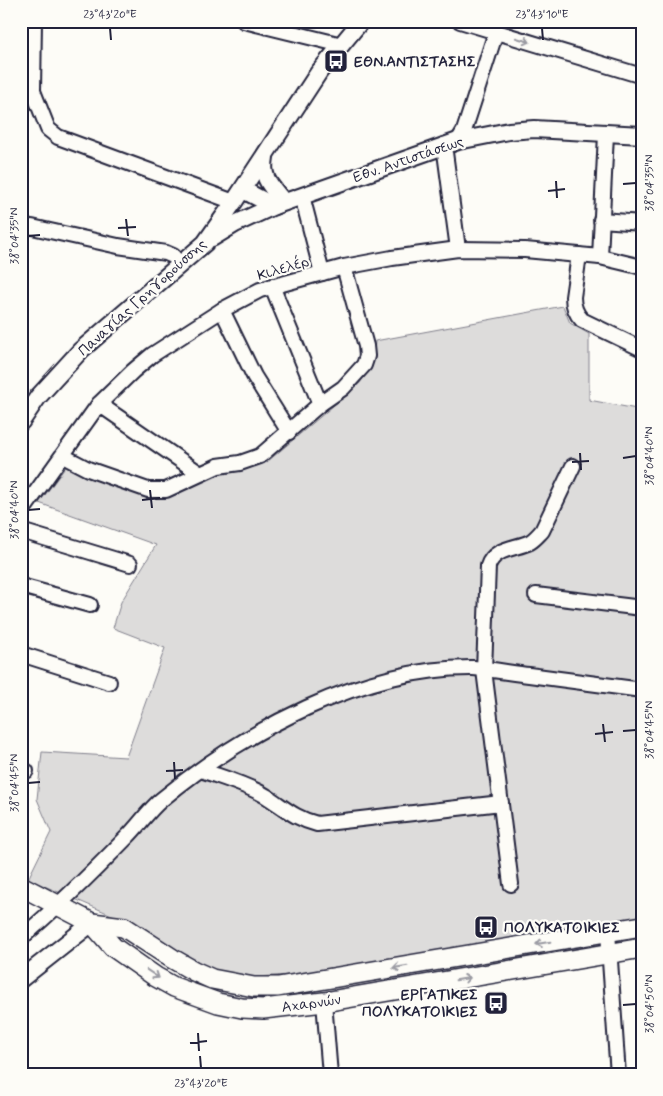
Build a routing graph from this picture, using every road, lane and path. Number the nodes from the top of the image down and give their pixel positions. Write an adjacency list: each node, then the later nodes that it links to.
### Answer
1 (34, 21): 12 (street)
2 (244, 21): 6 (street)
3 (360, 21): 6 (street, Παναγίας Γρηγορούσσης)
4 (460, 21): 5 (street)
5 (496, 32): 7 (street, one-way to 7); 10 (street)
6 (342, 45): 11 (street, Παναγίας Γρηγορούσσης)
7 (642, 76)
8 (606, 134): 9 (street, Εθν. Αντιστάσεως); 10 (street, Εθν. Αντιστάσεως); 15 (street)
9 (642, 135)
10 (451, 143): 13 (street, Εθν. Αντιστάσεως); 19 (street)
11 (266, 154): 12 (street, Παναγίας Γρηγορούσσης); 14 (street)
12 (238, 196): 14 (street); 18 (street, Παναγίας Γρηγορούσσης)
13 (302, 196): 14 (street, Εθν. Αντιστάσεως); 25 (street)
14 (279, 204): 18 (street, Εθν. Αντιστάσεως)
15 (602, 220): 16 (street); 21 (street)
16 (642, 224)
17 (32, 227): 22 (street)
18 (205, 243): 22 (street, Παναγίας Γρηγορούσσης)
19 (458, 249): 20 (street, Κιλελέρ); 24 (street, Κιλελέρ)
20 (579, 255): 21 (street, Κιλελέρ); 28 (street)
21 (600, 257): 23 (street, Κιλελέρ)
22 (180, 264): 31 (street, Παναγίας Γρηγορούσσης)
23 (642, 266)
24 (344, 267): 25 (street, Κιλελέρ); 30 (street)
25 (322, 273): 26 (street, Κιλελέρ)
26 (272, 286): 27 (street, Κιλελέρ); 30 (street)
27 (222, 310): 29 (street, Κιλελέρ); 32 (street)
28 (642, 349)
29 (99, 404): 33 (street, Κιλελέρ); 35 (street)
30 (320, 404): 32 (street)
31 (21, 422)
32 (289, 432): 35 (street)
33 (63, 456): 35 (street); 36 (street, Κιλελέρ)
34 (573, 466): 44 (street)
35 (199, 473)
36 (21, 513)
37 (21, 531): 38 (street)
38 (130, 564)
39 (21, 586): 41 (street)
40 (536, 595): 42 (street)
41 (90, 605)
42 (642, 608)
43 (21, 654): 45 (street)
44 (484, 670): 46 (street); 47 (street); 48 (street)
45 (109, 682)
46 (642, 690)
47 (201, 770): 48 (street); 51 (street)
48 (501, 803): 49 (street)
49 (511, 884)
50 (21, 886): 51 (main road, Αχαρνών)
51 (59, 906): 52 (main road, Αχαρνών); 55 (street)
52 (92, 923): 54 (main road, Αχαρνών, one-way to 52); 58 (street); 59 (main road, Αχαρνών, one-way to 59)
53 (642, 926): 54 (main road, Αχαρνών)
54 (608, 932): 57 (street)
55 (21, 938)
56 (642, 948): 57 (main road, Αχαρνών)
57 (610, 954): 59 (main road, Αχαρνών, one-way to 57); 61 (street)
58 (21, 979)
59 (324, 1002): 60 (street)
60 (330, 1075)
61 (618, 1075)

